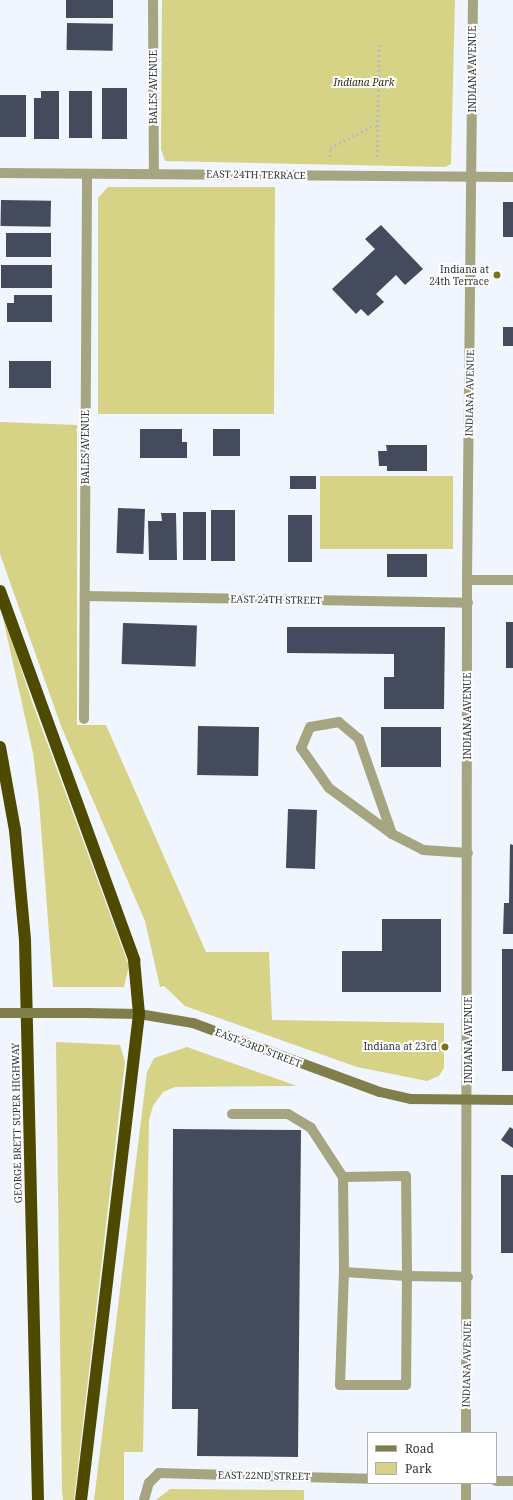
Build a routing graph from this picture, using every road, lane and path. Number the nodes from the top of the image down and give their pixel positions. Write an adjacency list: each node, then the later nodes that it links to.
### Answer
1 (153, 0): 8 (street, BALES AVENUE)
2 (473, 0): 10 (street, INDIANA AVENUE)
3 (379, 42): 4 (path)
4 (378, 128): 5 (path); 6 (path)
5 (330, 157)
6 (377, 157)
7 (0, 173): 9 (street, EAST 24TH TERRACE)
8 (154, 174): 9 (street, EAST 24TH TERRACE); 10 (street, EAST 24TH TERRACE)
9 (87, 175): 15 (street, BALES AVENUE)
10 (473, 177): 11 (street, EAST 24TH TERRACE); 12 (street, INDIANA AVENUE)
11 (513, 177)
12 (467, 580): 13 (street); 16 (street, INDIANA AVENUE)
13 (513, 580)
14 (0, 591): 22 (highway)
15 (85, 596): 16 (street, EAST 24TH STREET); 17 (street, BALES AVENUE)
16 (468, 603): 20 (street, INDIANA AVENUE)
17 (84, 719)
18 (0, 747): 35 (highway, GEORGE BRETT SUPER HIGHWAY)
19 (392, 834): 19 (street); 20 (street)
20 (468, 853): 23 (street, INDIANA AVENUE)
21 (0, 1013): 22 (main road, EAST 23RD STREET, bridge)
22 (139, 1014): 23 (main road, EAST 23RD STREET); 36 (highway)
23 (469, 1100): 24 (main road, EAST 23RD STREET); 29 (street, INDIANA AVENUE)
24 (513, 1100)
25 (232, 1114): 26 (street)
26 (343, 1177): 27 (street); 28 (street)
27 (344, 1272): 28 (street); 28 (street)
28 (407, 1276): 29 (street)
29 (468, 1277): 30 (street, INDIANA AVENUE)
30 (466, 1432)
31 (367, 1479): 37 (street, EAST 22ND STREET)
32 (497, 1481): 33 (street)
33 (513, 1481)
34 (466, 1484): 38 (street)
35 (38, 1500)
36 (81, 1500)
37 (144, 1500)
38 (466, 1500)

